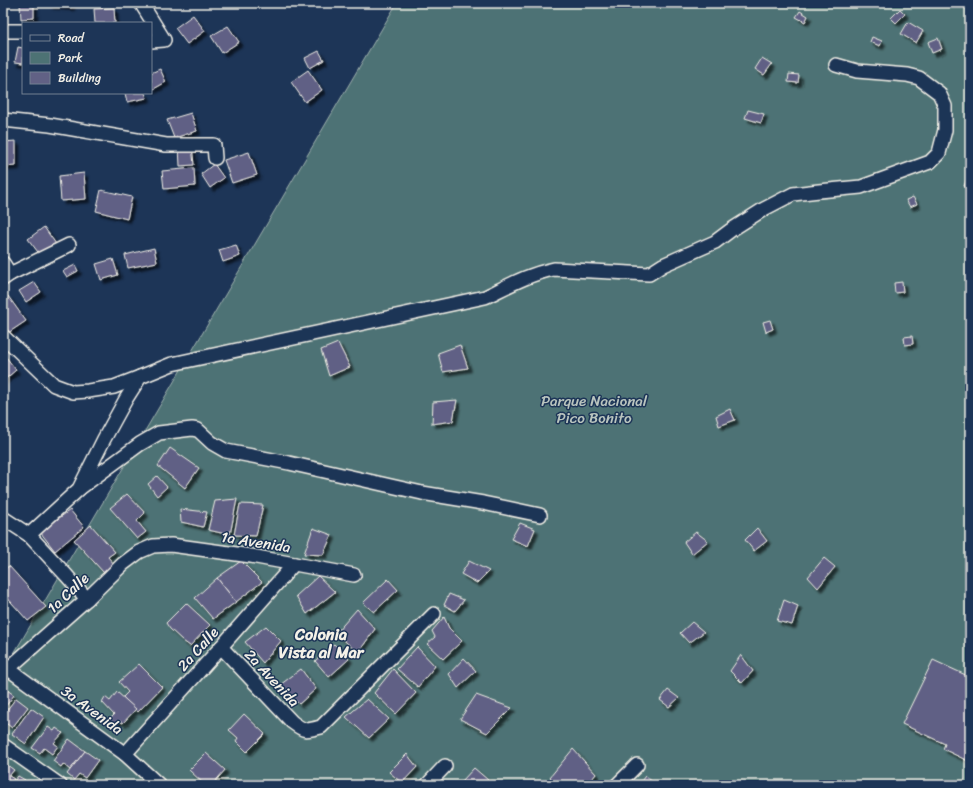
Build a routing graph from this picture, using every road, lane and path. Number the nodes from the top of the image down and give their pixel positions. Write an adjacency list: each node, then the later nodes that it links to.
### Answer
1 (141, 3): 4 (street)
2 (3, 31): 3 (street)
3 (22, 31)
4 (152, 41)
5 (836, 65): 12 (street)
6 (3, 120): 7 (street)
7 (215, 158)
8 (69, 245): 10 (street)
9 (3, 263): 10 (street)
10 (7, 277)
11 (3, 336): 12 (street)
12 (140, 377): 13 (street)
13 (79, 488): 14 (street); 16 (street)
14 (540, 515)
15 (3, 518): 16 (street)
16 (29, 535): 20 (street)
17 (153, 546): 18 (street, 1a Avenida); 20 (street, 1a Calle)
18 (294, 564): 19 (street, 1a Avenida); 22 (street, 2a Calle)
19 (354, 575)
20 (87, 599): 23 (street, 1a Calle)
21 (434, 614): 22 (street, 2a Avenida)
22 (221, 647): 25 (street, 2a Calle)
23 (6, 667): 25 (street, 3a Avenida)
24 (3, 745): 28 (street)
25 (125, 754): 29 (street, 3a Avenida)
26 (637, 765): 31 (street)
27 (445, 766): 30 (street)
28 (60, 785)
29 (159, 785)
30 (427, 785)
31 (617, 785)

